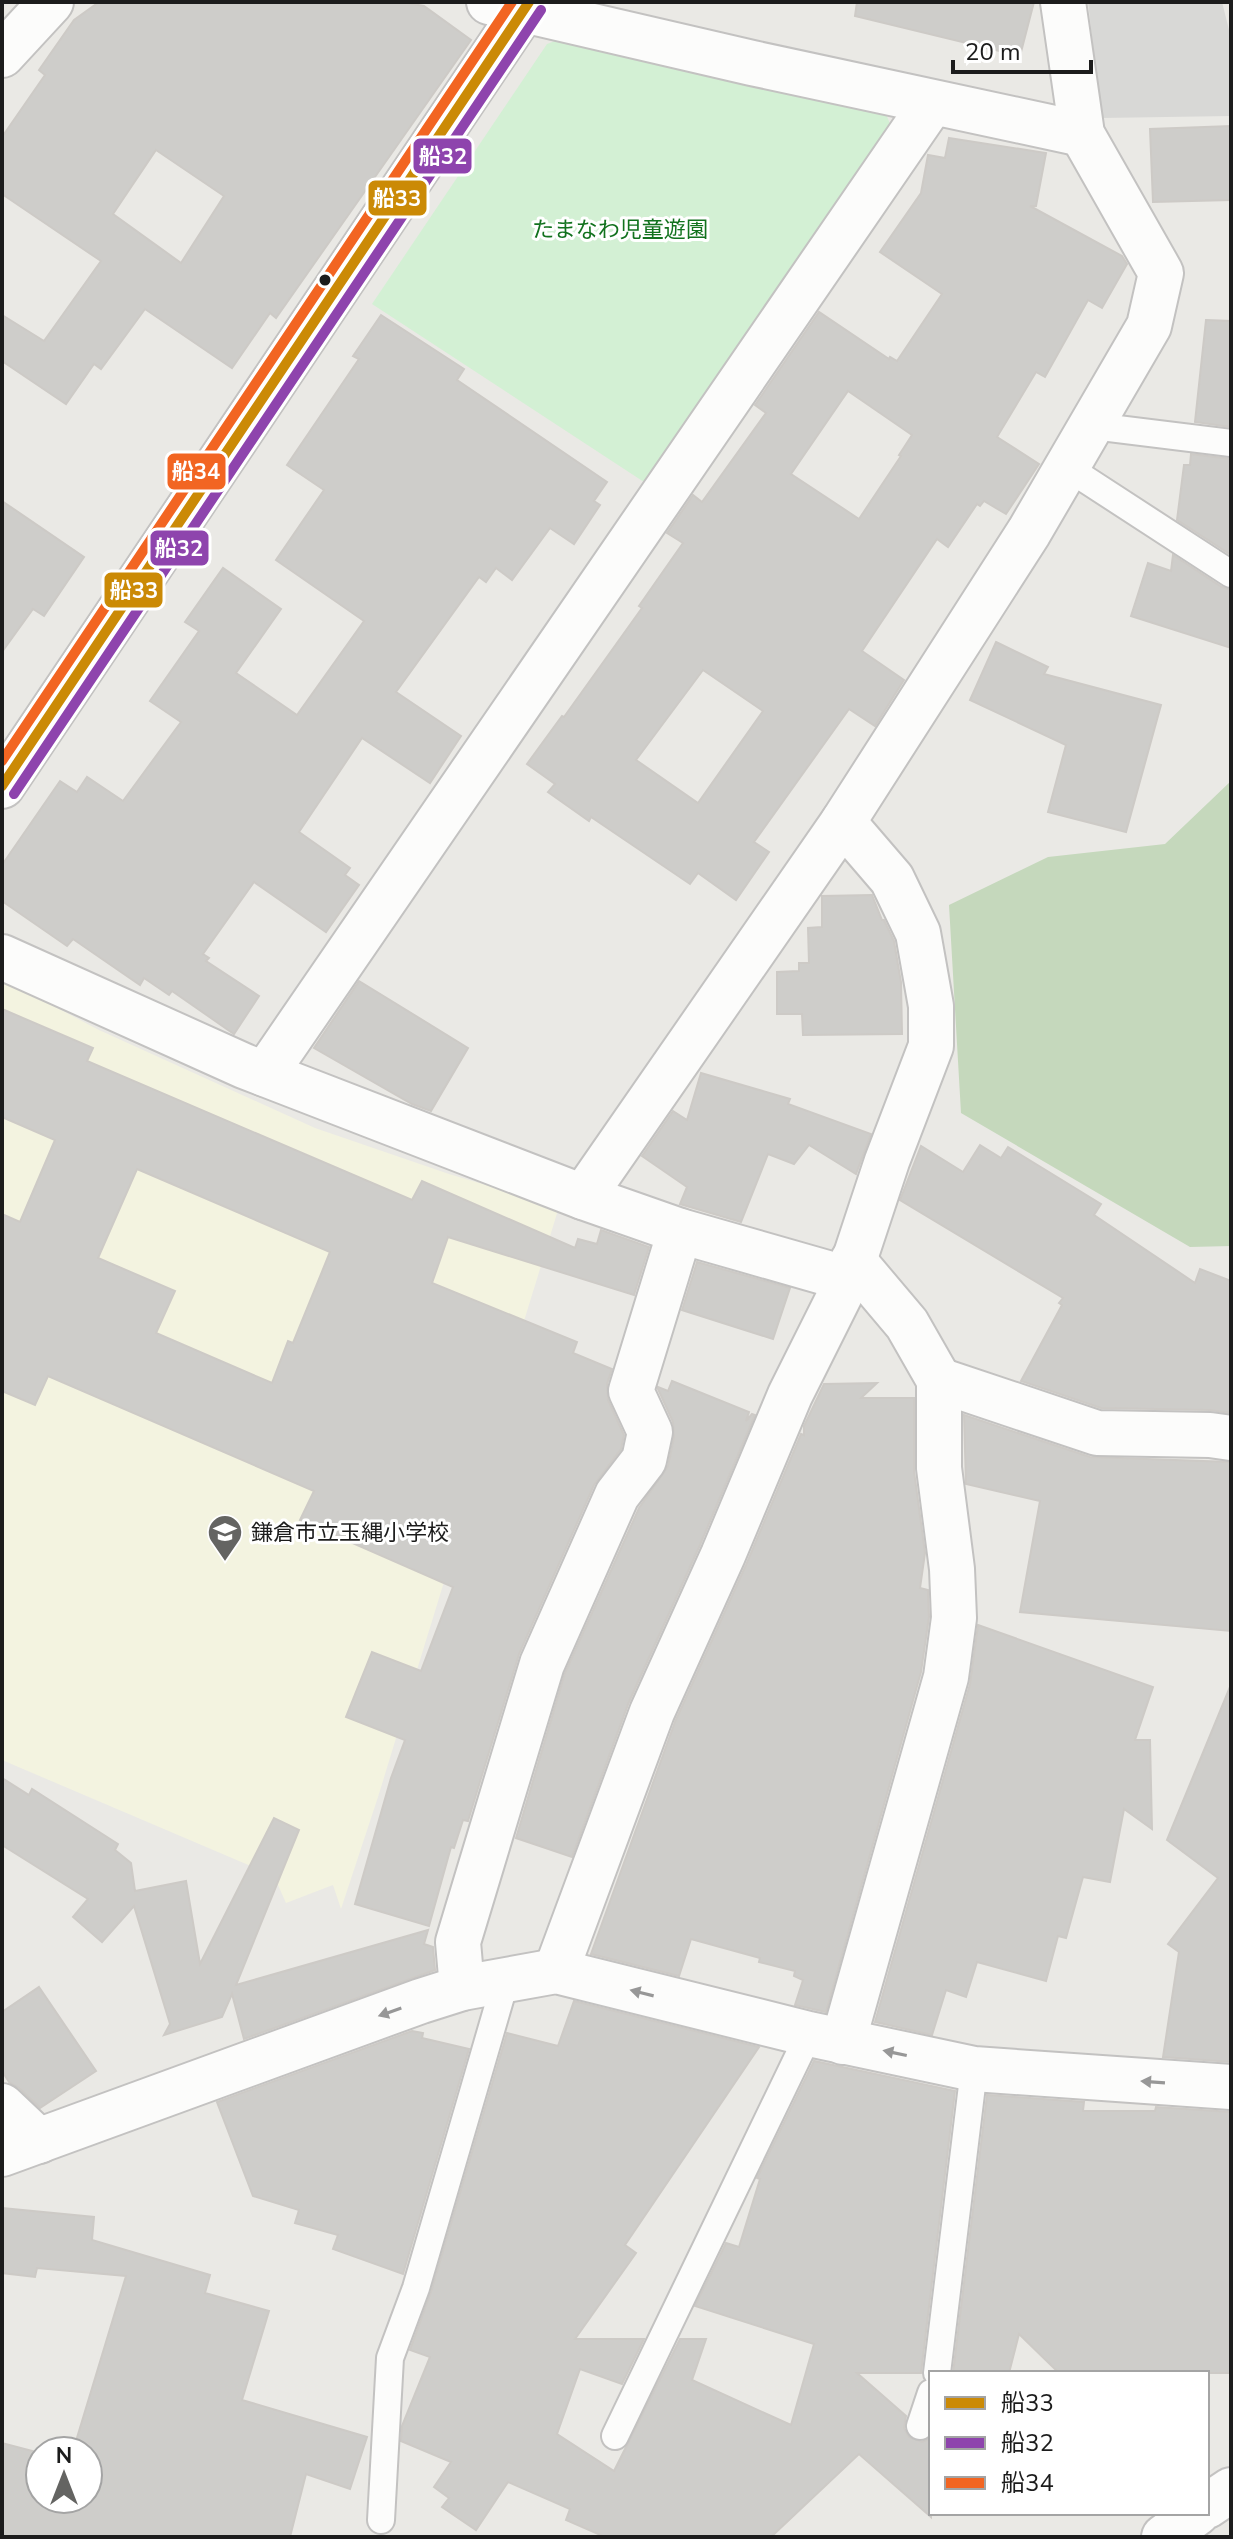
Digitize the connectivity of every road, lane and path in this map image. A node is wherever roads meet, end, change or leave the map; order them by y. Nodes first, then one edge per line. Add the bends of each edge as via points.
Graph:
1 (51, 2) edge
2 (1063, 2) edge
3 (514, 5) edge
4 (2, 55) edge
5 (932, 103) junction
6 (1082, 134) junction
7 (1093, 426) junction
8 (1231, 443) edge
9 (1068, 468) junction
10 (1231, 574) edge
11 (2, 786) edge
12 (843, 822) junction
13 (2, 957) edge
14 (265, 1074) junction
15 (583, 1197) junction
16 (680, 1231) junction
17 (850, 1270) junction
18 (939, 1380) junction
19 (1231, 1438) edge
20 (556, 1971) junction
21 (506, 1979) junction
22 (462, 1988) junction
23 (826, 2038) junction
24 (974, 2069) junction
25 (1231, 2087) edge
26 (2, 2106) edge
27 (20, 2147) edge
28 (937, 2371) edge
29 (929, 2399) edge
30 (920, 2426) dead end
31 (615, 2436) dead end
32 (1231, 2490) edge
33 (1209, 2505) edge
34 (1194, 2515) edge
35 (381, 2520) dead end
36 (1164, 2537) edge

1 - 4 street
2 - 6 street
3 - 5 street
3 - 11 street
5 - 6 street
5 - 14 street
6 - 7 street via 1161,273 1149,326
7 - 8 lane
7 - 9 street
9 - 10 lane
9 - 12 street
12 - 15 street
12 - 17 street via 892,879 918,933 931,1006 931,1046
13 - 14 street
14 - 15 street
15 - 16 street
16 - 17 street
16 - 22 street via 631,1391 650,1432 644,1460 617,1495 542,1664 458,1942
17 - 18 street via 907,1324
17 - 20 street via 652,1712
18 - 19 street via 1097,1433
18 - 23 street via 939,1468 954,1618 946,1677
20 - 21 street
23 -> 20 street
21 - 22 street
21 - 35 lane via 416,2288 390,2358
22 -> 27 street
24 -> 23 street
23 - 31 lane
25 -> 24 street
24 - 28 lane
26 - 27 street
29 - 30 lane
32 - 33 street
34 - 36 street

